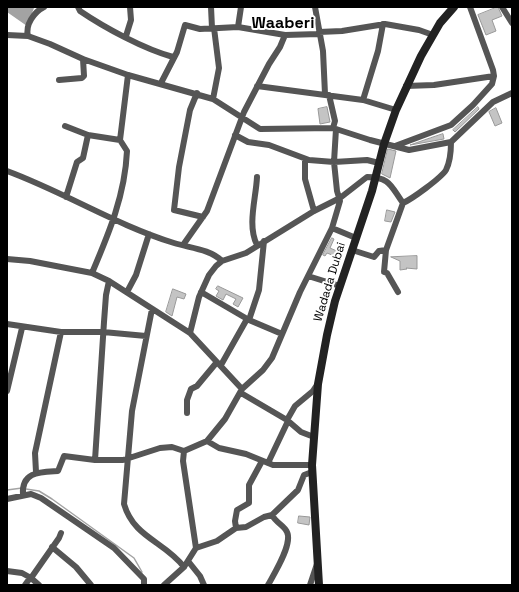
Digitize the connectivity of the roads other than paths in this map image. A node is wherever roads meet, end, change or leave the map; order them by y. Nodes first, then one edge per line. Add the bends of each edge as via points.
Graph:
1 (44, 7) edge
2 (78, 7) edge
3 (130, 7) edge
4 (210, 7) edge
5 (241, 7) edge
6 (315, 7) edge
7 (454, 7) edge
8 (470, 7) edge
9 (502, 7) edge
10 (512, 23) edge
11 (383, 24) junction
12 (238, 27) junction
13 (213, 28) junction
14 (319, 33) junction
15 (285, 34) junction
16 (7, 35) edge
17 (433, 35) junction
18 (28, 36) junction
19 (126, 36) junction
20 (173, 58) junction
21 (83, 59) junction
22 (128, 75) junction
23 (494, 76) junction
24 (59, 80) dead end
25 (161, 84) junction
26 (256, 86) junction
27 (406, 86) junction
28 (197, 93) junction
29 (512, 93) edge
30 (327, 94) junction
31 (213, 99) junction
32 (363, 100) junction
33 (396, 110) junction
34 (242, 119) junction
35 (65, 126) dead end
36 (334, 128) junction
37 (88, 134) junction
38 (236, 135) junction
39 (120, 140) junction
40 (451, 142) junction
41 (384, 144) junction
42 (395, 146) junction
43 (304, 159) junction
44 (334, 162) junction
45 (379, 163) junction
46 (7, 171) edge
47 (257, 177) dead end
48 (376, 178) junction
49 (66, 197) junction
50 (340, 198) junction
51 (403, 203) junction
52 (314, 211) junction
53 (203, 217) junction
54 (114, 219) junction
55 (332, 228) junction
56 (149, 234) junction
57 (356, 238) junction
58 (264, 241) junction
59 (183, 245) junction
60 (257, 245) junction
61 (352, 250) junction
62 (386, 250) junction
63 (7, 259) edge
64 (222, 261) junction
65 (92, 273) junction
66 (308, 276) junction
67 (110, 281) junction
68 (340, 286) junction
69 (127, 292) junction
70 (201, 292) junction
71 (398, 292) dead end
72 (152, 308) junction
73 (248, 320) junction
74 (7, 324) edge
75 (22, 328) junction
76 (61, 332) junction
77 (103, 332) junction
78 (190, 333) junction
79 (282, 334) junction
80 (146, 336) junction
81 (219, 363) junction
82 (318, 384) junction
83 (7, 391) edge
84 (242, 391) junction
85 (187, 414) dead end
86 (288, 420) junction
87 (314, 437) junction
88 (207, 441) junction
89 (184, 451) junction
90 (129, 458) junction
91 (95, 460) junction
92 (265, 462) junction
93 (312, 468) junction
94 (36, 472) junction
95 (22, 494) junction
96 (7, 498) edge
97 (272, 515) junction
98 (236, 528) junction
99 (61, 533) dead end
100 (52, 547) junction
101 (196, 548) junction
102 (188, 561) junction
103 (318, 562) junction
104 (184, 567) junction
105 (7, 571) edge
106 (30, 578) junction
107 (25, 585) edge
108 (39, 585) edge
109 (91, 585) edge
110 (144, 585) edge
111 (164, 585) edge
112 (204, 585) edge
113 (268, 585) edge
114 (310, 585) edge
115 (319, 585) edge

1 - 18 street via 36,12 31,20 27,30
2 - 19 street via 86,15
3 - 19 street via 131,20
4 - 13 street
5 - 12 street
6 - 14 street
7 - 17 street, Wadada Dubai
8 - 23 street via 486,46
9 - 10 street
11 - 14 street
11 - 17 street
11 - 32 street via 378,51
12 - 13 street
12 - 15 street
13 - 20 street via 185,26
13 - 31 street via 219,68
14 - 15 street
14 - 30 street
15 - 26 street
16 - 18 street
17 - 27 street, Wadada Dubai
18 - 21 street
19 - 20 street
20 - 25 street
21 - 22 street
21 - 24 street via 82,78
22 - 25 street
22 - 39 street
23 - 27 street via 434,85
23 - 42 street via 492,84 451,125
25 - 28 street
26 - 30 street
26 - 34 street
27 - 33 street, Wadada Dubai
28 - 31 street
28 - 53 street via 190,110 174,210
29 - 40 street via 493,102
30 - 32 street
30 - 36 street via 335,121
31 - 34 street
32 - 33 street
33 - 41 street, Wadada Dubai
34 - 36 street via 266,130
34 - 38 street
35 - 37 street
36 - 41 street
36 - 44 street
37 - 39 street
37 - 49 street via 83,158 77,162
38 - 43 street via 248,142 280,148
38 - 53 street via 212,200
39 - 54 street via 127,151 126,170
40 - 42 street via 409,150
40 - 51 street via 446,170
41 - 42 street
41 - 45 street, Wadada Dubai
43 - 44 street
43 - 52 street via 305,179
44 - 45 street via 367,160
44 - 50 street
45 - 48 street, Wadada Dubai
46 - 49 street
47 - 60 street via 252,215
48 - 50 street via 363,178
48 - 51 street via 393,185
48 - 57 street, Wadada Dubai
49 - 54 street
50 - 52 street
50 - 55 street
51 - 62 street
52 - 58 street
53 - 59 street
54 - 56 street
54 - 65 street
55 - 57 street
55 - 66 street
56 - 59 street
56 - 69 street via 136,275
57 - 61 street, Wadada Dubai
58 - 60 street
58 - 73 street via 259,290
59 - 64 street via 212,254
60 - 64 street via 246,253
61 - 62 street via 374,257 379,251
61 - 68 street, Wadada Dubai
62 - 71 street via 384,272
63 - 65 street
64 - 70 street via 209,275
65 - 67 street
66 - 68 street
66 - 79 street
67 - 69 street
67 - 77 street via 106,295
68 - 82 street, Wadada Dubai
69 - 72 street
70 - 73 street
70 - 78 street
72 - 78 street
72 - 80 street
73 - 79 street
73 - 81 street
74 - 75 street
75 - 76 street
75 - 83 street
76 - 77 street
76 - 94 street via 35,453
77 - 80 street
77 - 91 street
78 - 81 street
79 - 84 street via 264,370
80 - 90 street via 132,411
81 - 84 street
81 - 85 street via 191,389 187,400
82 - 86 street via 295,406
82 - 87 street, Wadada Dubai
84 - 86 street
84 - 88 street
86 - 87 street via 301,432
86 - 92 street
87 - 93 street, Wadada Dubai
88 - 89 street
88 - 92 street via 219,448 236,450
89 - 90 street via 172,447 160,448
89 - 101 street via 183,461
90 - 91 street
90 - 104 street via 124,504 128,517 139,531 171,552
91 - 94 street via 64,456 58,471
92 - 93 street
92 - 98 street via 249,485 248,503 237,510 234,521
93 - 97 street via 304,475 298,490
93 - 103 street, Wadada Dubai
94 - 95 street via 24,482
95 - 96 street
95 - 110 street via 41,498 101,538 136,569 144,579
97 - 98 street via 246,527
97 - 113 street via 287,531 289,537 278,570
98 - 101 street via 218,541
99 - 100 street
100 - 106 street
100 - 109 street via 76,567
101 - 102 street
102 - 104 street
102 - 112 street
103 - 114 street
103 - 115 street, Wadada Dubai
104 - 111 street
105 - 106 street via 22,573
106 - 107 street
106 - 108 street

